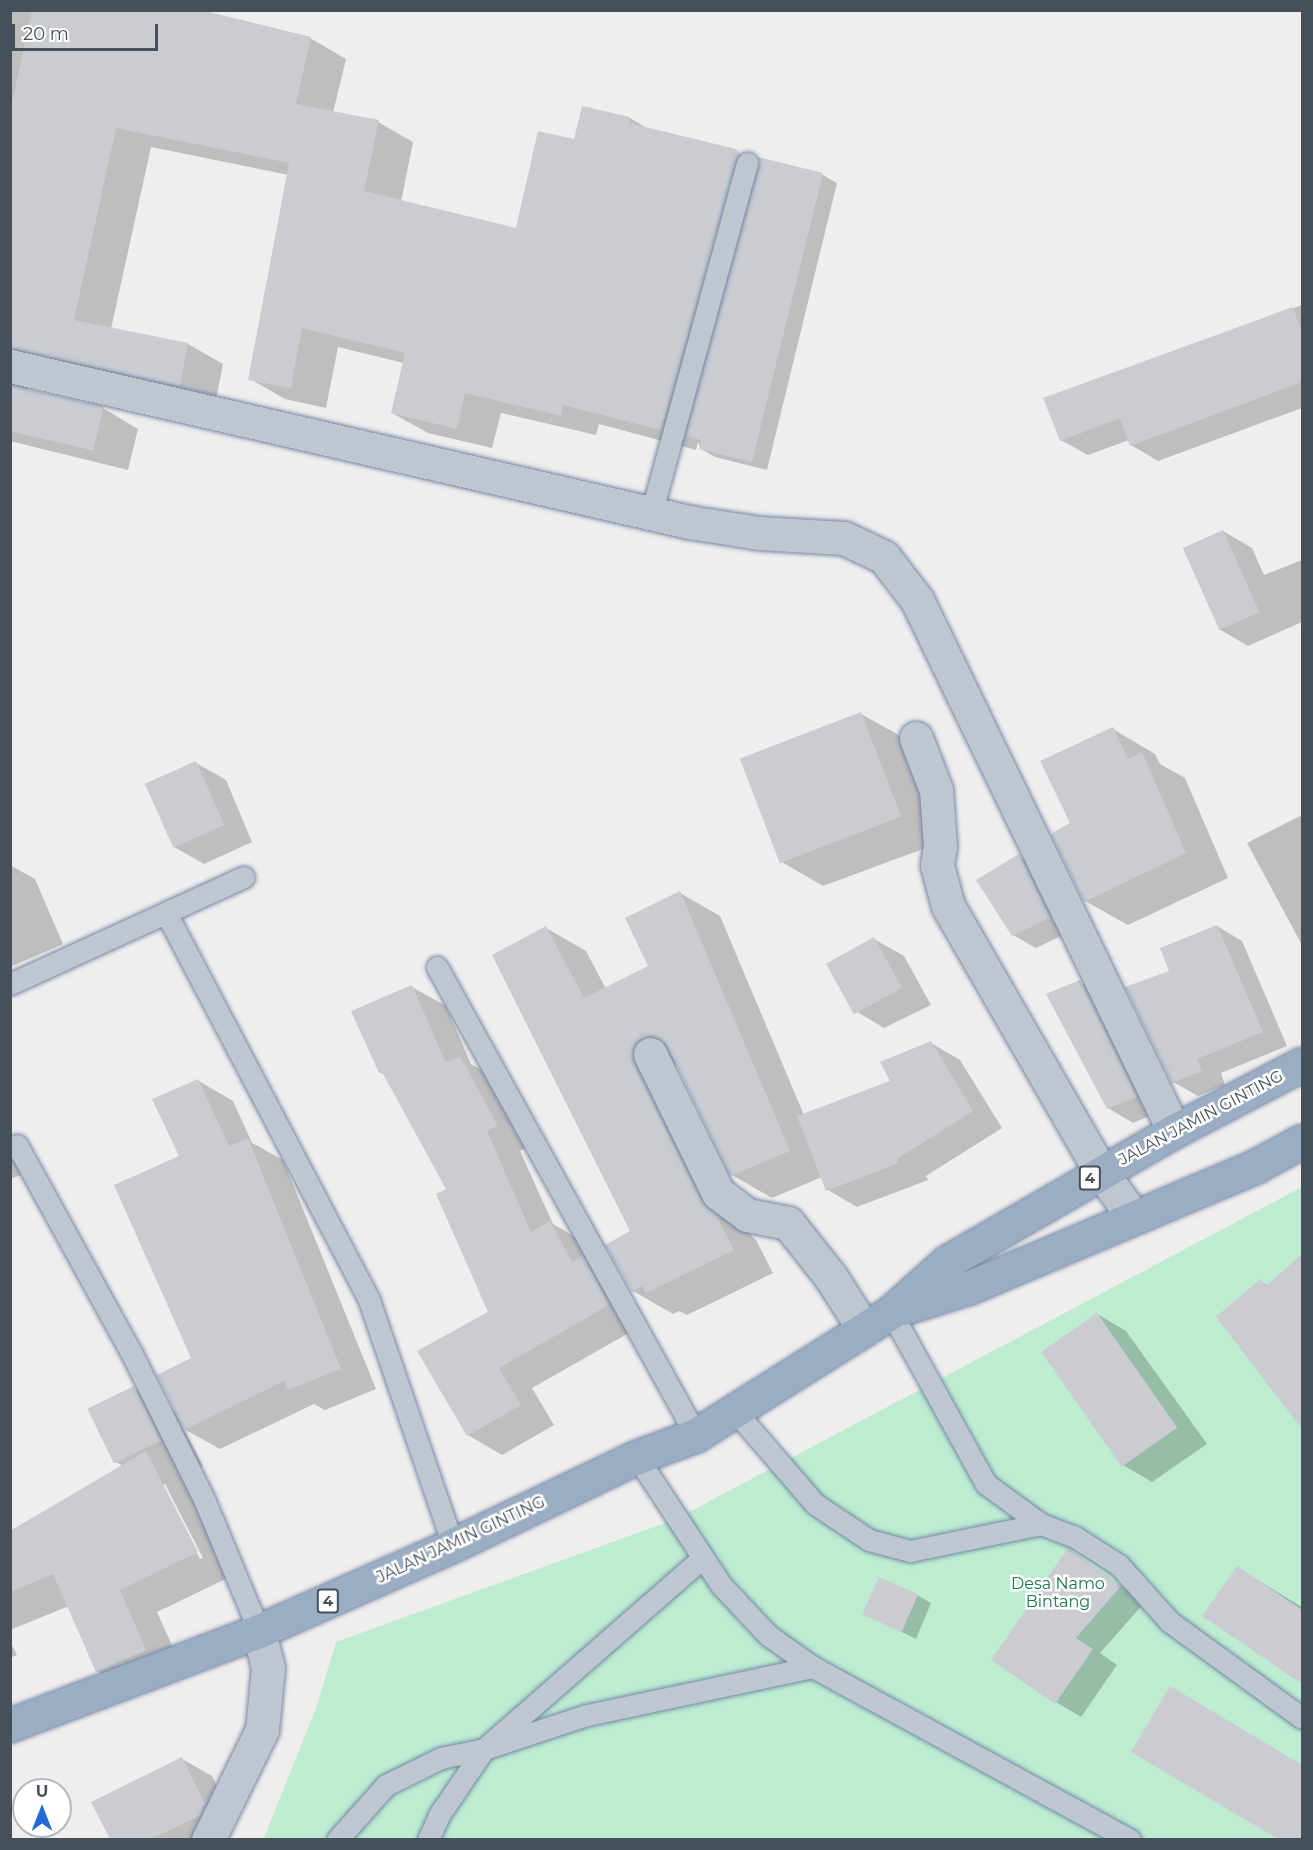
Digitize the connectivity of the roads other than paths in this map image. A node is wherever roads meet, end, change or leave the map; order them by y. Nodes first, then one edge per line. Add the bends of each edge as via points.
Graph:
1 (747, 163) dead end
2 (10, 366) edge
3 (651, 514) junction
4 (916, 738) dead end
5 (244, 877) dead end
6 (166, 913) junction
7 (437, 966) dead end
8 (10, 984) edge
9 (651, 1054) dead end
10 (1302, 1064) edge
11 (1174, 1131) junction
12 (1302, 1142) edge
13 (17, 1145) dead end
14 (1101, 1172) junction
15 (1133, 1216) junction
16 (891, 1312) junction
17 (864, 1329) junction
18 (735, 1411) junction
19 (696, 1436) junction
20 (637, 1457) junction
21 (1041, 1524) junction
22 (453, 1545) junction
23 (702, 1558) junction
24 (259, 1631) junction
25 (813, 1667) junction
26 (1302, 1718) edge
27 (10, 1725) edge
28 (484, 1749) junction
29 (208, 1839) edge
30 (338, 1839) edge
31 (428, 1839) edge
32 (1130, 1839) edge

1 - 3 lane
2 - 3 street
3 - 11 street via 726,529 844,538 884,557 903,578
4 - 14 street via 936,790 940,846 937,865 948,906
5 - 6 lane
6 - 8 lane
6 - 22 lane via 369,1300
7 - 19 lane
9 - 17 street via 718,1193 747,1215 788,1223 830,1276
10 - 11 highway, JALAN JAMIN GINTING / 4
11 - 14 highway, JALAN JAMIN GINTING / 4
12 - 15 highway, JALAN JAMIN GINTING / 4 via 1256,1166
13 - 24 lane via 132,1354 194,1478
14 - 15 street
14 - 16 highway, JALAN JAMIN GINTING / 4 via 947,1262
15 - 16 highway, JALAN JAMIN GINTING / 4 via 970,1287
16 - 17 highway, JALAN JAMIN GINTING / 4
16 - 21 lane via 986,1484
17 - 18 highway, JALAN JAMIN GINTING / 4
18 - 19 highway, JALAN JAMIN GINTING / 4
18 - 21 lane via 815,1504 869,1540 910,1551
19 - 20 highway, JALAN JAMIN GINTING / 4
20 - 22 highway, JALAN JAMIN GINTING / 4
20 - 23 lane
21 - 26 lane via 1075,1537 1119,1565 1170,1622
22 - 24 highway, JALAN JAMIN GINTING / 4
23 - 25 lane via 768,1635
23 - 28 lane
24 - 27 highway, JALAN JAMIN GINTING / 4
24 - 29 street via 268,1668 262,1730
25 - 28 lane via 587,1715
25 - 32 lane
28 - 30 lane via 441,1758 386,1785
28 - 31 lane via 439,1815

